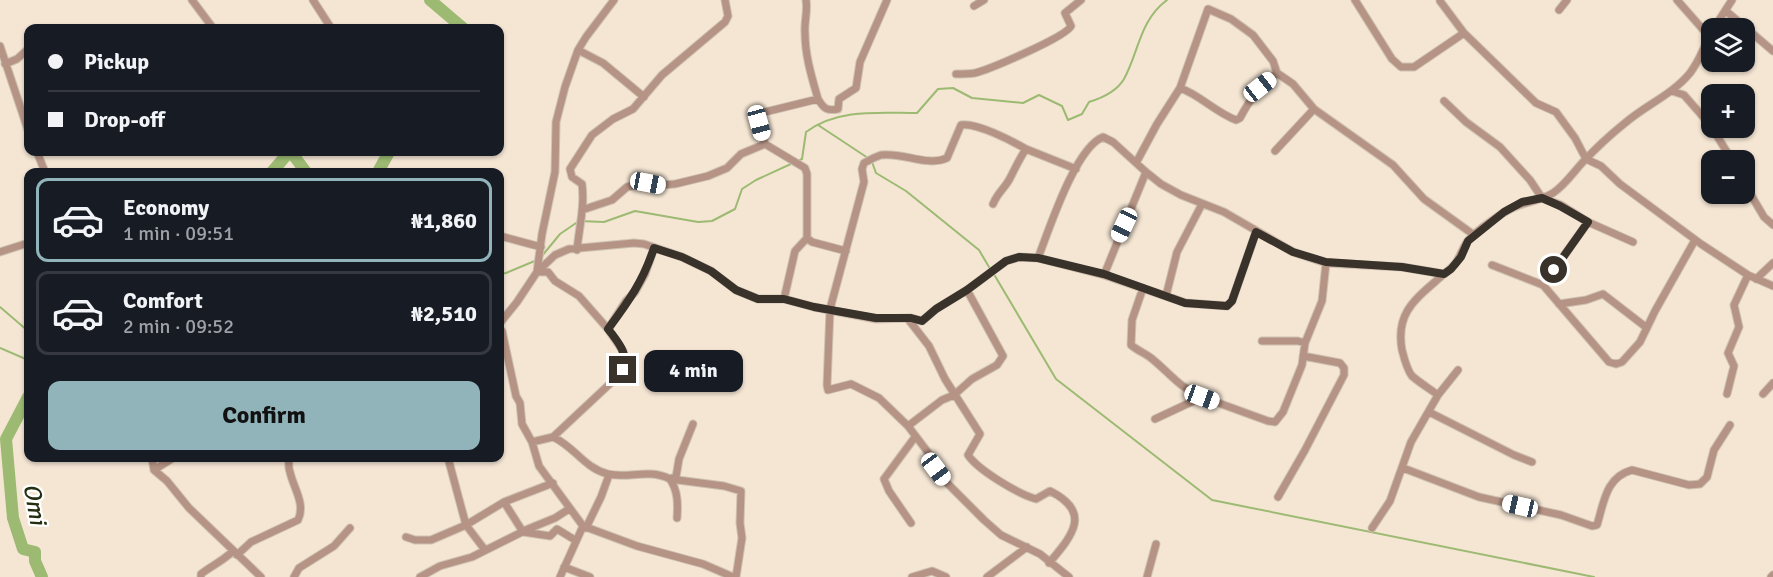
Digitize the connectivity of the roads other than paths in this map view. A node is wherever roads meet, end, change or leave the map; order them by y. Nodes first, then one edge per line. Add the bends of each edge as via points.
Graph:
1 (192, 0) edge
2 (313, 0) edge
3 (614, 0) edge
4 (725, 0) edge
5 (806, 0) edge
6 (886, 0) edge
7 (984, 0) edge
8 (1082, 0) edge
9 (1354, 0) edge
10 (1567, 0) edge
11 (1677, 0) edge
12 (1732, 0) edge
13 (1440, 1) edge
14 (974, 6) dead end
15 (1559, 10) dead end
16 (1726, 10) junction
17 (1721, 18) edge
18 (210, 24) edge
19 (328, 24) edge
20 (1701, 27) edge
21 (1464, 33) junction
22 (0, 46) edge
23 (578, 50) junction
24 (1773, 51) edge
25 (24, 53) edge
26 (1701, 56) edge
27 (5, 64) junction
28 (1277, 73) junction
29 (957, 74) dead end
30 (1180, 88) junction
31 (1672, 91) junction
32 (644, 97) junction
33 (818, 99) junction
34 (1444, 101) dead end
35 (1314, 109) junction
36 (1701, 114) edge
37 (24, 119) edge
38 (765, 144) junction
39 (1026, 149) junction
40 (1275, 151) dead end
41 (1586, 159) junction
42 (1136, 164) junction
43 (1076, 169) junction
44 (1146, 172) junction
45 (1542, 198) junction
46 (1755, 202) edge
47 (993, 204) dead end
48 (1202, 204) junction
49 (582, 210) junction
50 (1588, 222) junction
51 (1773, 225) edge
52 (1256, 232) junction
53 (1474, 236) junction
54 (504, 237) edge
55 (807, 238) junction
56 (1695, 240) junction
57 (1633, 243) dead end
58 (24, 244) edge
59 (541, 247) junction
60 (654, 248) junction
61 (577, 250) junction
62 (846, 250) junction
63 (0, 252) edge
64 (1038, 258) junction
65 (1326, 262) junction
66 (1773, 262) edge
67 (1492, 265) dead end
68 (537, 272) junction
69 (1104, 274) junction
70 (1444, 274) junction
71 (1748, 275) junction
72 (1756, 279) junction
73 (1543, 285) junction
74 (1773, 286) edge
75 (1143, 288) junction
76 (967, 290) junction
77 (1166, 296) junction
78 (784, 299) junction
79 (1559, 304) junction
80 (830, 309) junction
81 (504, 318) edge
82 (906, 318) junction
83 (1647, 328) junction
84 (608, 329) junction
85 (504, 340) edge
86 (1262, 341) dead end
87 (1305, 343) junction
88 (1303, 356) junction
89 (1458, 370) dead end
90 (1773, 383) edge
91 (1727, 394) dead end
92 (1763, 394) dead end
93 (954, 395) junction
94 (1438, 395) junction
95 (1202, 397) junction
96 (1429, 412) junction
97 (1155, 419) dead end
98 (693, 424) dead end
99 (1730, 425) dead end
100 (908, 426) junction
101 (553, 437) junction
102 (915, 437) junction
103 (532, 442) junction
104 (153, 462) edge
105 (167, 462) edge
106 (289, 462) edge
107 (449, 462) edge
108 (1532, 462) dead end
109 (1403, 468) junction
110 (154, 470) junction
111 (609, 475) junction
112 (670, 479) junction
113 (553, 483) junction
114 (1278, 497) dead end
115 (504, 502) junction
116 (569, 509) junction
117 (677, 518) dead end
118 (911, 523) dead end
119 (466, 525) junction
120 (584, 527) junction
121 (350, 528) dead end
122 (1372, 528) dead end
123 (523, 532) junction
124 (406, 537) dead end
125 (575, 540) junction
126 (1156, 544) dead end
127 (1027, 547) junction
128 (485, 550) junction
129 (235, 553) junction
130 (1049, 563) junction
131 (564, 567) junction
132 (990, 576) edge
133 (201, 577) edge
134 (261, 577) edge
135 (294, 577) edge
136 (420, 577) edge
137 (560, 577) edge
138 (590, 577) edge
139 (735, 577) edge
140 (912, 577) edge
141 (946, 577) edge
142 (1069, 577) edge
143 (1147, 577) edge

1 - 18 street
2 - 19 street
3 - 23 street
4 - 32 street via 725,22 662,75
5 - 33 street via 804,32
6 - 33 street via 860,62 856,88 839,99 838,109 829,111
7 - 14 street
8 - 29 street via 1065,13 1071,26 1068,31 974,73
9 - 21 street via 1401,67 1414,67
10 - 15 street
11 - 20 street
12 - 16 street
13 - 21 street
16 - 17 street
16 - 24 street
21 - 41 street via 1536,103 1556,112
22 - 27 street
23 - 32 street via 603,63
23 - 59 street via 556,122 555,172
25 - 27 street
26 - 31 street
27 - 37 street
28 - 30 street via 1260,87 1236,120
28 - 30 street via 1273,61 1253,35 1208,9
28 - 35 street via 1293,84
30 - 42 street
31 - 36 street via 1683,94
31 - 41 street via 1646,106
32 - 49 street via 633,109 613,118 592,135 570,169 572,177 582,184
33 - 38 street via 760,116
34 - 45 street via 1500,147
35 - 40 street
35 - 53 street via 1393,165 1424,199
38 - 49 street via 741,154 714,174 675,184 627,187 612,200
38 - 55 street via 805,168
39 - 43 street
39 - 47 street
39 - 62 street via 989,130 967,124 961,125 947,158 933,161 903,155 880,156 864,163 864,182
41 - 45 street via 1555,192
41 - 56 street via 1601,166
42 - 43 street via 1103,137 1086,150
42 - 44 street
43 - 64 street
44 - 48 street
44 - 69 street
45 - 50 street
45 - 53 street via 1522,202 1504,212
46 - 51 street
48 - 52 street via 1224,212
48 - 77 street via 1177,252
49 - 61 street
50 - 57 street
50 - 73 street
52 - 65 street via 1293,252
52 - 77 street via 1227,306 1185,303
53 - 70 street
54 - 59 street
55 - 62 street
55 - 78 street via 795,251
56 - 71 street
56 - 83 street
58 - 63 street
59 - 68 street
60 - 61 street via 634,243
60 - 78 street via 711,271 746,295
60 - 84 street via 635,292
61 - 68 street via 555,255
62 - 80 street
64 - 69 street
64 - 76 street via 1006,261
65 - 70 street
65 - 87 street via 1322,301
66 - 72 street
67 - 73 street
68 - 81 street
68 - 84 street via 548,272 579,296
69 - 75 street
70 - 94 street via 1405,314 1400,335 1411,375
71 - 72 street
71 - 91 street via 1734,305 1739,327 1728,350 1734,366
72 - 74 street
73 - 79 street
75 - 77 street
75 - 95 street via 1132,320 1131,345 1172,379
76 - 82 street via 922,321
76 - 93 street via 1003,356 997,365
78 - 80 street
79 - 83 street via 1603,294
79 - 83 street via 1612,364 1622,362
80 - 82 street via 876,318
80 - 100 street via 828,390 851,384 861,387 879,398
82 - 93 street via 929,346
84 - 101 street via 623,351 626,365
85 - 103 street via 522,424
86 - 87 street
87 - 88 street
88 - 95 street via 1291,394 1275,422
88 - 114 street via 1340,363 1344,375
89 - 94 street
90 - 92 street
93 - 100 street
93 - 130 street via 980,434 968,455 973,462 1009,488 1036,499 1050,491 1075,512 1074,527
94 - 96 street
95 - 97 street
96 - 108 street
96 - 109 street via 1411,442
98 - 112 street via 676,477
99 - 109 street via 1714,450 1707,477 1700,484 1689,485 1632,470 1624,472 1611,483 1597,525 1592,526 1479,497
100 - 102 street
101 - 103 street
101 - 111 street via 571,447 583,462
102 - 118 street via 884,479
102 - 127 street via 945,481 977,513 1001,535
103 - 113 street via 539,466
104 - 110 street
105 - 110 street
106 - 129 street via 301,515
107 - 119 street
109 - 122 street via 1390,501
110 - 129 street
111 - 112 street via 640,473
111 - 120 street
112 - 117 street via 678,501
112 - 139 street via 741,491 742,538
113 - 115 street
113 - 116 street
115 - 119 street
115 - 123 street
116 - 120 street
116 - 123 street
119 - 124 street via 431,540
119 - 128 street
120 - 125 street
120 - 139 street
121 - 135 street via 334,546 299,568
123 - 125 street via 550,536 557,529
123 - 128 street
125 - 131 street
126 - 143 street
127 - 130 street
127 - 132 street
128 - 136 street
129 - 133 street via 207,569
129 - 134 street
130 - 142 street
131 - 137 street
131 - 138 street
140 - 141 street via 932,571

